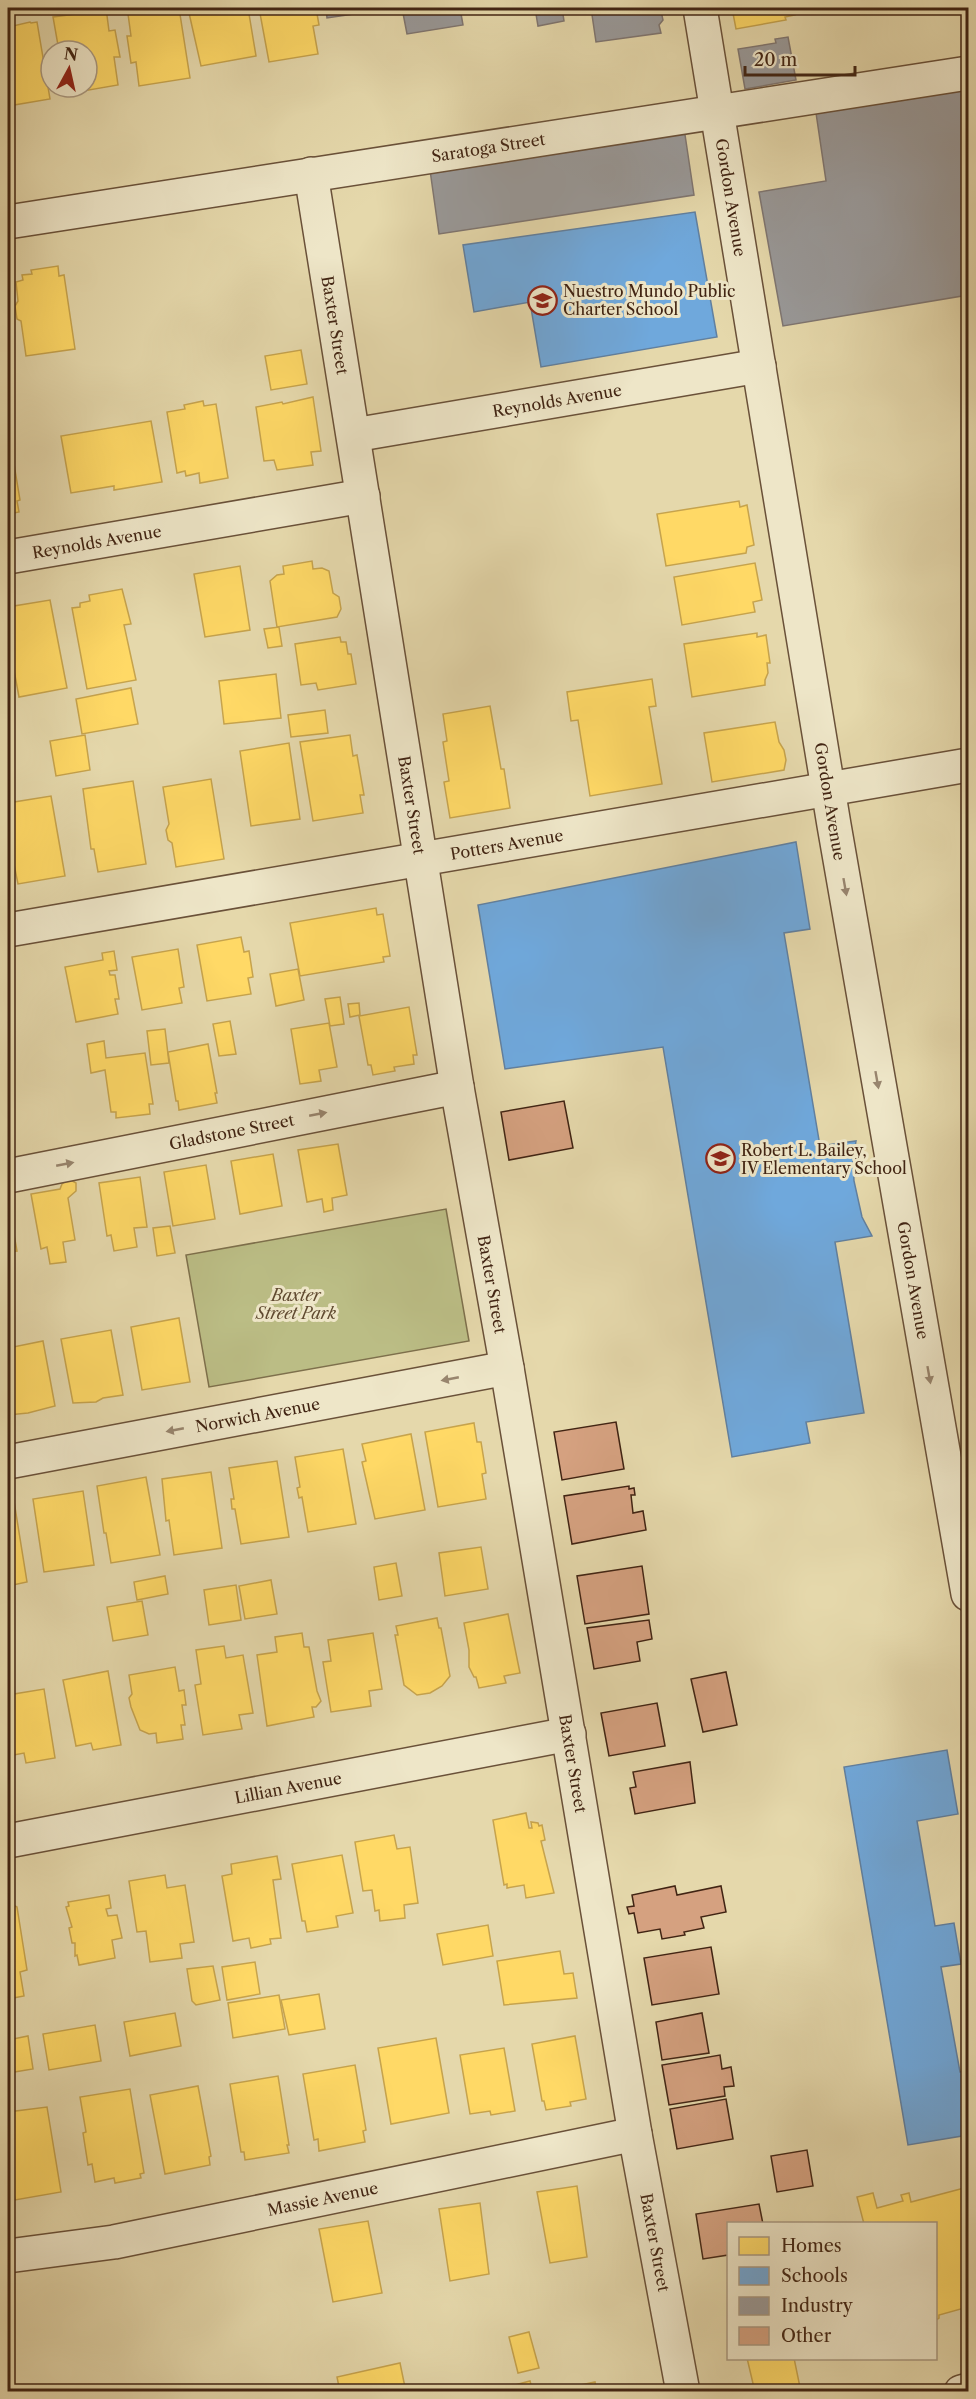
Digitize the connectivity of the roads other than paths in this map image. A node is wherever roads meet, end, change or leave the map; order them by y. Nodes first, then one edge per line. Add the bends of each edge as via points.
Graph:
1 (700, 8) edge
2 (969, 73) edge
3 (717, 111) junction
4 (311, 174) junction
5 (8, 222) edge
6 (759, 366) junction
7 (354, 435) junction
8 (363, 496) junction
9 (8, 556) edge
10 (969, 765) edge
11 (828, 788) junction
12 (421, 858) junction
13 (8, 930) edge
14 (457, 1087) junction
15 (8, 1176) edge
16 (507, 1368) junction
17 (8, 1462) edge
18 (969, 1594) edge
19 (569, 1734) junction
20 (8, 1841) edge
21 (635, 2134) junction
22 (8, 2256) edge
23 (969, 2390) edge
24 (683, 2391) edge
25 (961, 2391) edge

1 - 3 street, Gordon Avenue
2 - 3 street, Saratoga Street
3 - 4 street, Saratoga Street
3 - 6 street, Gordon Avenue
4 - 5 street, Saratoga Street
4 - 7 street, Baxter Street
6 - 7 street, Reynolds Avenue
6 - 11 street, Gordon Avenue
7 - 8 street, Baxter Street
8 - 9 street, Reynolds Avenue
8 - 12 street, Baxter Street
10 - 11 street, Potters Avenue
11 - 12 street, Potters Avenue
11 -> 18 street, Gordon Avenue
12 - 13 street, Potters Avenue
12 - 14 street, Baxter Street
15 -> 14 street, Gladstone Street
14 - 16 street, Baxter Street
16 -> 17 street, Norwich Avenue
16 - 19 street, Baxter Street
19 - 20 street, Lillian Avenue
19 - 21 street, Baxter Street
21 - 22 street, Massie Avenue via 114,2242
21 - 24 street, Baxter Street
23 - 25 street

